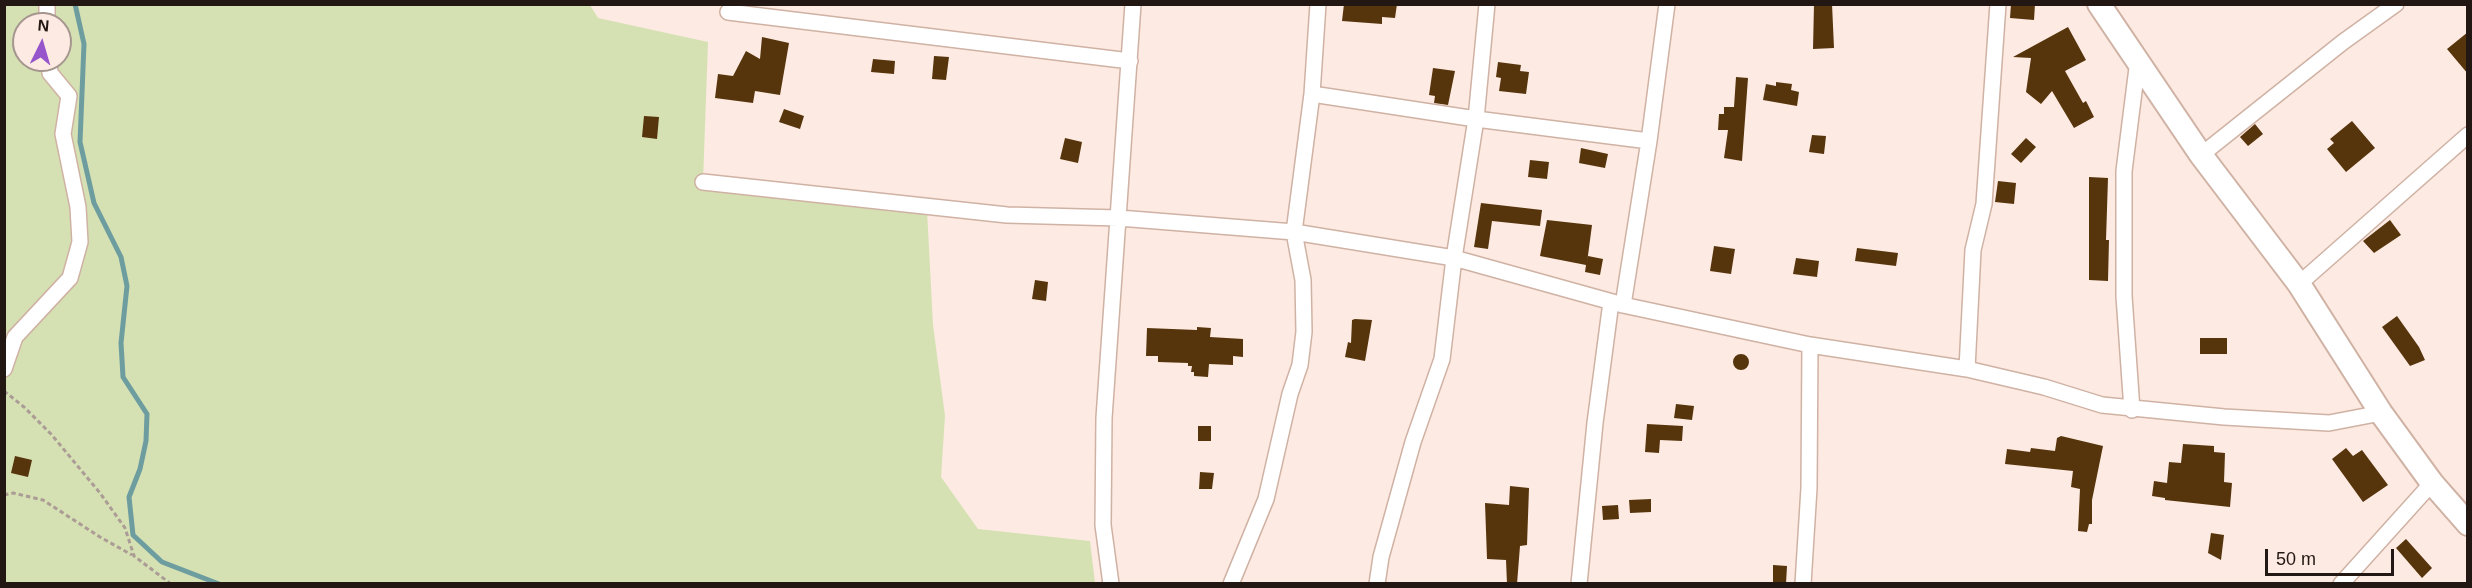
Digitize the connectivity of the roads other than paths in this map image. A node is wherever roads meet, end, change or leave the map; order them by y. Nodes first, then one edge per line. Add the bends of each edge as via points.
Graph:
1 (1133, 4) edge
2 (1318, 4) edge
3 (1487, 4) edge
4 (1667, 4) edge
5 (1998, 4) edge
6 (2099, 4) edge
7 (2396, 4) edge
8 (728, 12) dead end
9 (2138, 60) junction
10 (1130, 61) junction
11 (50, 72) edge
12 (1312, 94) junction
13 (1476, 119) junction
14 (2468, 135) edge
15 (1649, 141) junction
16 (2201, 155) junction
17 (704, 182) dead end
18 (1119, 218) junction
19 (1294, 232) junction
20 (1454, 258) junction
21 (2299, 284) junction
22 (1617, 303) junction
23 (1810, 345) junction
24 (4, 369) edge
25 (1967, 369) junction
26 (2132, 410) junction
27 (2381, 413) junction
28 (2432, 483) junction
29 (2468, 524) edge
30 (1111, 584) edge
31 (1231, 584) edge
32 (1377, 584) edge
33 (1579, 584) edge
34 (1803, 584) edge
35 (2341, 584) edge

1 - 10 street
2 - 12 street
3 - 13 street
4 - 15 street
5 - 25 street via 1984,204 1973,250
6 - 9 street
7 - 16 street
8 - 10 street
9 - 16 street
9 - 26 street via 2124,171 2124,296
10 - 18 street
11 - 24 street via 69,96 63,134 78,207 80,243 70,278 15,337
12 - 13 street
12 - 19 street
13 - 15 street
13 - 20 street
14 - 21 street
15 - 22 street
16 - 21 street
17 - 18 street via 1007,215
18 - 19 street
18 - 30 street via 1104,418 1103,525
19 - 20 street
19 - 31 street via 1303,280 1300,365 1266,499
20 - 22 street
20 - 32 street via 1442,359 1413,442
21 - 27 street
22 - 23 street
22 - 33 street via 1595,423
23 - 25 street
23 - 34 street via 1809,488
25 - 26 street
26 - 27 street via 2329,423
27 - 28 street
28 - 29 street
28 - 35 street

